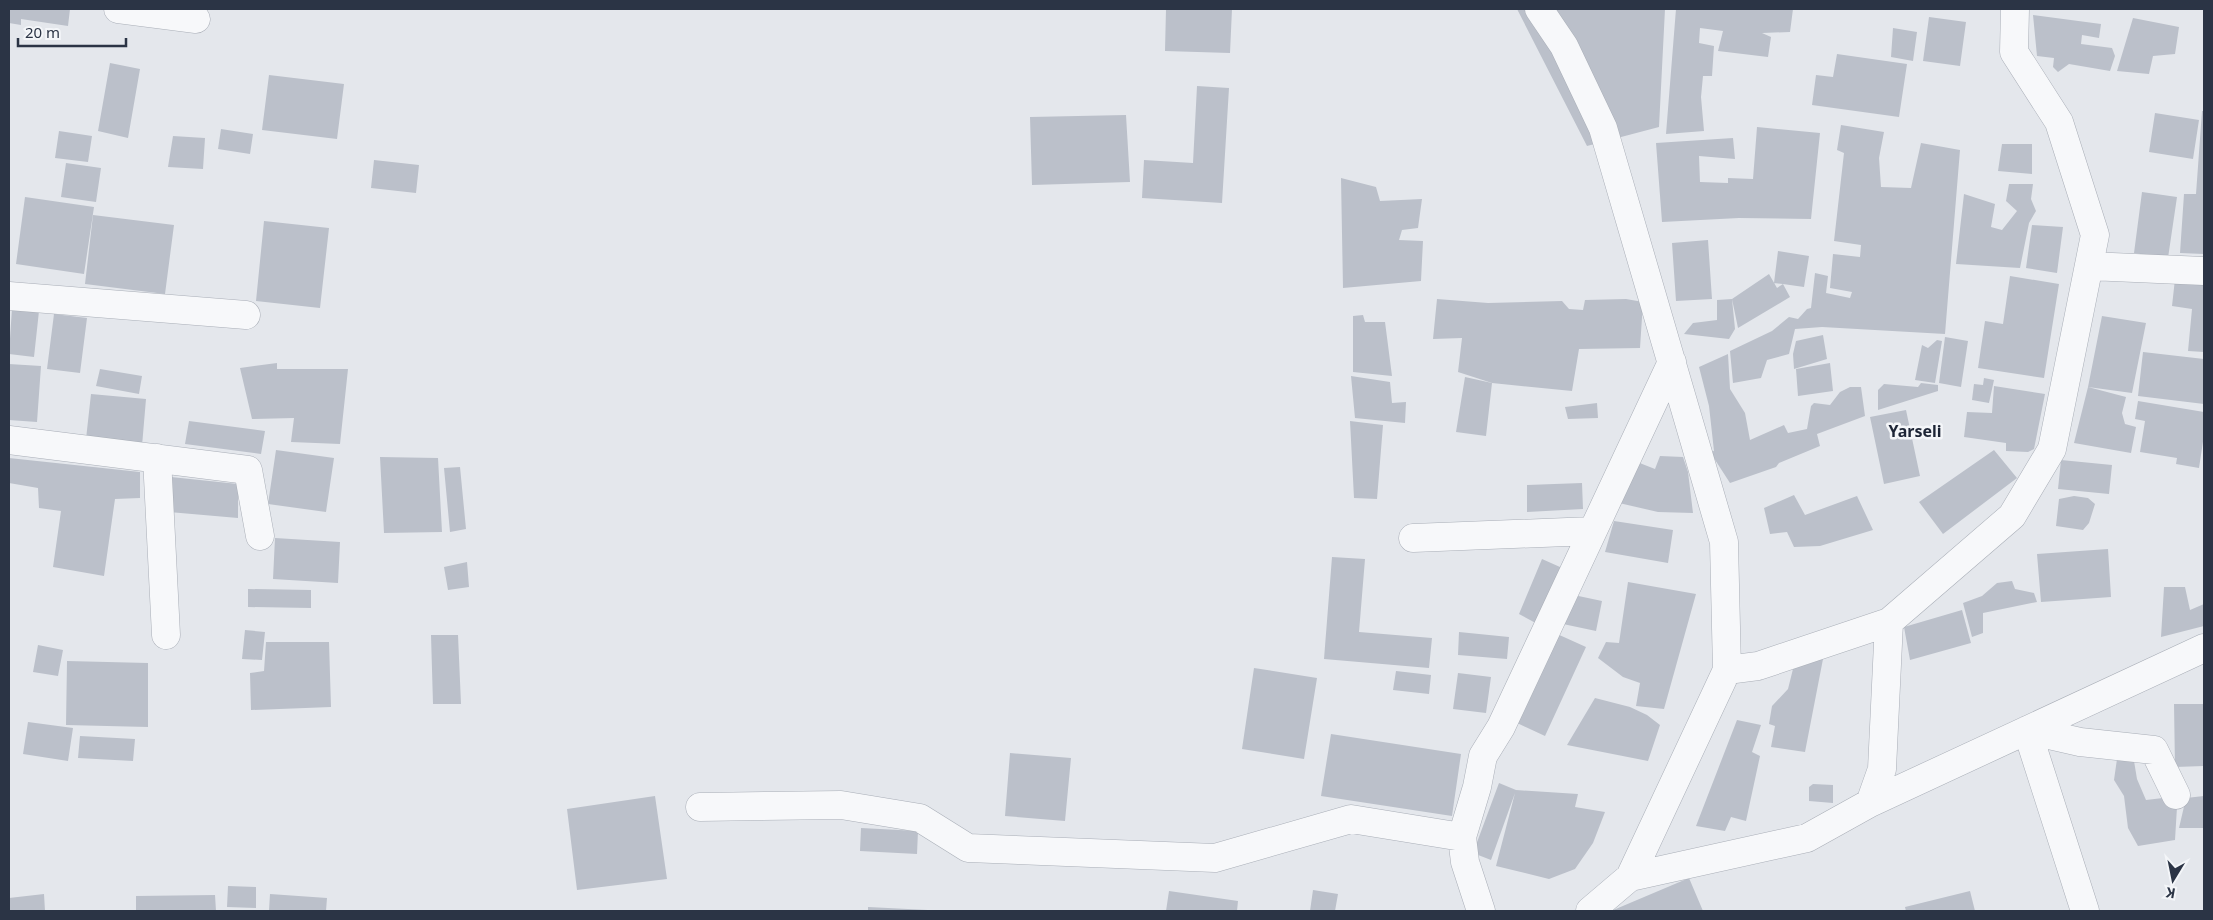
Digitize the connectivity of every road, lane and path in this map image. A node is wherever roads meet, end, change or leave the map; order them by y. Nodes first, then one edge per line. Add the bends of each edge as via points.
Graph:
1 (118, 9) edge
2 (1539, 9) edge
3 (2015, 9) edge
4 (196, 19) dead end
5 (2089, 266) junction
6 (2204, 271) edge
7 (9, 296) edge
8 (246, 315) dead end
9 (1672, 362) junction
10 (9, 440) edge
11 (156, 458) junction
12 (1592, 531) junction
13 (260, 536) dead end
14 (1413, 538) dead end
15 (1889, 622) junction
16 (166, 635) dead end
17 (2204, 648) edge
18 (1727, 670) junction
19 (2027, 730) junction
20 (2176, 795) dead end
21 (1870, 803) junction
22 (700, 807) dead end
23 (1462, 837) junction
24 (1630, 877) junction
25 (1481, 911) edge
26 (1590, 911) edge
27 (2085, 911) edge

1 - 4 street
2 - 9 street via 1564,46 1603,128
3 - 5 street via 2014,52 2059,122 2095,235
5 - 6 street
5 - 15 street via 2052,448 2012,516
7 - 8 street
9 - 12 street
9 - 18 street via 1724,542
10 - 11 street
11 - 13 street via 248,470
11 - 16 street
12 - 14 street
12 - 23 street via 1501,728 1483,756
15 - 18 street via 1758,666
15 - 21 street via 1882,769
17 - 19 street
18 - 24 street
19 - 20 street via 2080,742 2154,750
19 - 21 street
19 - 27 street
21 - 24 street via 1807,838
22 - 23 street via 841,805 920,818 968,848 1215,858 1351,819
23 - 25 street via 1465,862
24 - 26 street

